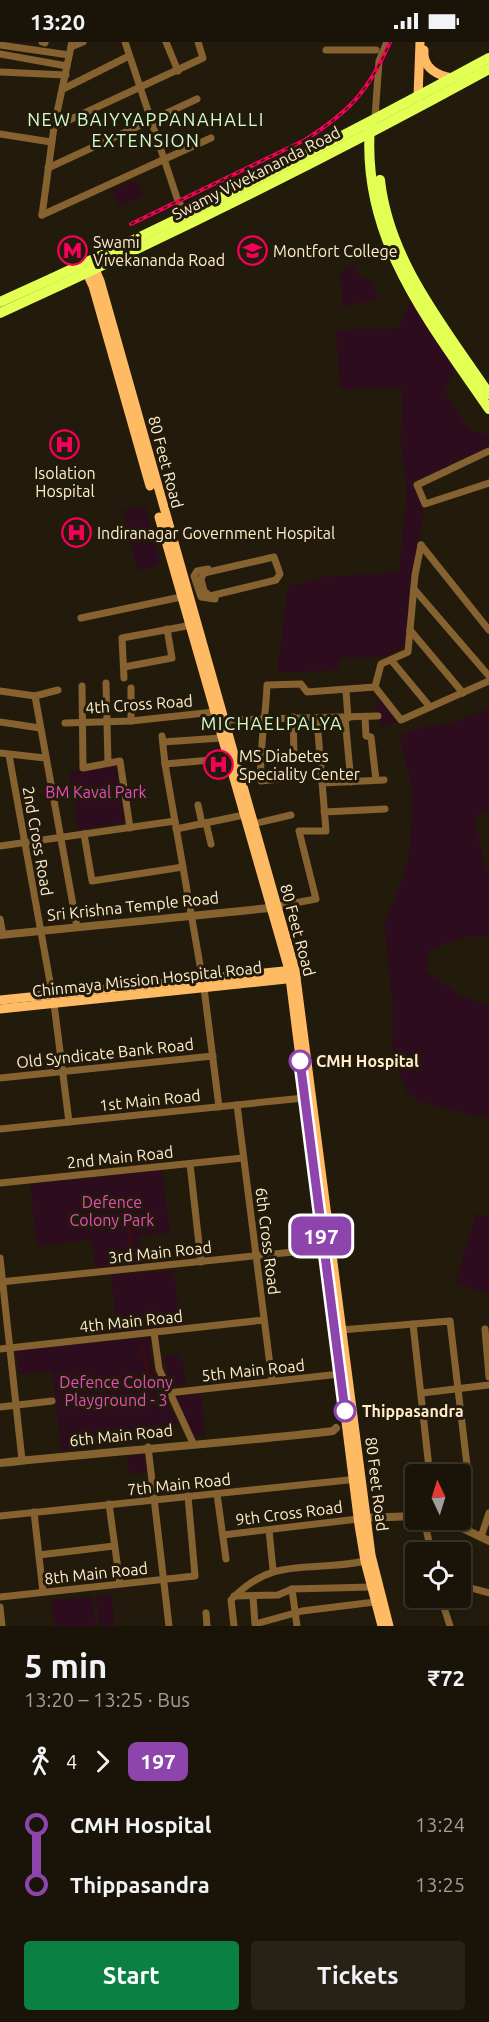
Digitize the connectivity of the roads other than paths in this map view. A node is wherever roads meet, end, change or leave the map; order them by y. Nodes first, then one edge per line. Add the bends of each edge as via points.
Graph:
1 (83, 42) edge
2 (125, 42) edge
3 (166, 42) edge
4 (198, 42) edge
5 (387, 42) edge
6 (422, 42) edge
7 (0, 45) edge
8 (71, 45) edge
9 (376, 46) edge
10 (326, 50) dead end
11 (0, 54) edge
12 (69, 55) junction
13 (129, 56) junction
14 (489, 58) edge
15 (379, 61) junction
16 (67, 66) junction
17 (489, 69) edge
18 (178, 71) junction
19 (0, 72) edge
20 (66, 75) junction
21 (453, 78) junction
22 (140, 88) junction
23 (63, 89) junction
24 (418, 97) junction
25 (198, 99) dead end
26 (373, 121) junction
27 (152, 122) junction
28 (54, 127) junction
29 (0, 134) edge
30 (212, 138) dead end
31 (51, 142) junction
32 (164, 160) junction
33 (48, 168) junction
34 (186, 216) junction
35 (89, 267) junction
36 (0, 302) edge
37 (0, 313) edge
38 (489, 394) edge
39 (489, 409) edge
40 (489, 451) edge
41 (489, 483) edge
42 (210, 568) dead end
43 (200, 586) junction
44 (414, 589) junction
45 (184, 592) junction
46 (215, 599) dead end
47 (81, 618) dead end
48 (193, 625) junction
49 (167, 629) junction
50 (410, 630) junction
51 (489, 630) edge
52 (391, 660) junction
53 (124, 667) junction
54 (489, 676) edge
55 (124, 678) dead end
56 (489, 681) edge
57 (106, 683) dead end
58 (82, 686) dead end
59 (375, 687) junction
60 (131, 688) dead end
61 (58, 690) dead end
62 (0, 691) edge
63 (346, 691) junction
64 (463, 693) junction
65 (35, 696) junction
66 (430, 707) junction
67 (214, 712) junction
68 (378, 716) dead end
69 (292, 717) junction
70 (365, 717) junction
71 (266, 718) junction
72 (346, 718) junction
73 (317, 719) junction
74 (223, 720) junction
75 (131, 721) junction
76 (0, 722) edge
77 (80, 722) junction
78 (106, 722) junction
79 (65, 723) dead end
80 (40, 728) junction
81 (222, 738) junction
82 (0, 753) edge
83 (294, 754) dead end
84 (9, 755) junction
85 (45, 758) junction
86 (223, 759) dead end
87 (108, 763) junction
88 (165, 764) junction
89 (290, 778) dead end
90 (351, 782) junction
91 (322, 783) junction
92 (198, 805) dead end
93 (385, 809) dead end
94 (324, 812) junction
95 (244, 815) junction
96 (291, 815) dead end
97 (204, 823) junction
98 (254, 824) junction
99 (175, 825) junction
100 (130, 828) junction
101 (84, 834) junction
102 (60, 838) junction
103 (25, 843) junction
104 (211, 844) dead end
105 (0, 846) edge
106 (183, 867) junction
107 (273, 907) junction
108 (192, 916) junction
109 (0, 919) edge
110 (77, 927) junction
111 (41, 931) junction
112 (1, 935) edge
113 (293, 974) junction
114 (204, 984) junction
115 (54, 999) junction
116 (0, 1000) edge
117 (0, 1009) edge
118 (301, 1045) junction
119 (213, 1056) junction
120 (63, 1071) junction
121 (0, 1078) edge
122 (304, 1098) junction
123 (237, 1105) junction
124 (219, 1107) junction
125 (69, 1122) junction
126 (0, 1129) edge
127 (243, 1158) junction
128 (190, 1164) junction
129 (0, 1183) edge
130 (323, 1249) junction
131 (256, 1256) junction
132 (0, 1257) edge
133 (201, 1262) junction
134 (1, 1282) edge
135 (264, 1320) junction
136 (413, 1324) junction
137 (485, 1329) dead end
138 (341, 1330) junction
139 (154, 1332) junction
140 (10, 1348) junction
141 (0, 1349) edge
142 (340, 1374) junction
143 (489, 1377) edge
144 (272, 1381) junction
145 (489, 1385) edge
146 (458, 1388) junction
147 (168, 1393) junction
148 (422, 1393) junction
149 (52, 1401) dead end
150 (16, 1405) junction
151 (0, 1407) edge
152 (346, 1427) junction
153 (193, 1443) junction
154 (148, 1447) junction
155 (22, 1460) junction
156 (0, 1463) edge
157 (429, 1464) edge
158 (467, 1464) edge
159 (357, 1479) junction
160 (217, 1494) junction
161 (188, 1496) junction
162 (153, 1500) junction
163 (109, 1504) junction
164 (34, 1512) junction
165 (489, 1513) edge
166 (0, 1516) edge
167 (405, 1516) edge
168 (362, 1518) junction
169 (268, 1530) junction
170 (470, 1530) edge
171 (223, 1535) junction
172 (485, 1539) edge
173 (114, 1546) junction
174 (39, 1555) junction
175 (226, 1559) dead end
176 (368, 1561) junction
177 (273, 1570) junction
178 (163, 1579) junction
179 (120, 1584) junction
180 (371, 1587) junction
181 (471, 1588) edge
182 (292, 1589) junction
183 (43, 1592) junction
184 (489, 1593) edge
185 (0, 1597) edge
186 (253, 1597) junction
187 (233, 1598) junction
188 (375, 1602) junction
189 (0, 1607) edge
190 (444, 1608) edge
191 (206, 1613) dead end
192 (294, 1614) junction
193 (2, 1626) edge
194 (169, 1626) edge
195 (207, 1626) edge
196 (234, 1626) edge
197 (297, 1626) edge
198 (382, 1626) edge
199 (389, 1626) edge
200 (450, 1626) edge

1 - 8 street
2 - 13 street
3 - 18 street
4 - 18 street via 202,58
5 - 15 street
6 - 21 main road via 423,57 430,69
6 - 24 main road
7 - 12 street
8 - 12 street
9 - 10 street
9 - 15 street
11 - 16 street
12 - 16 street
13 - 22 street
13 - 23 street
14 - 21 main road, Swamy Vivekananda Road
15 - 26 street
16 - 20 street
17 - 26 main road, Swamy Vivekananda Road
18 - 22 street
19 - 20 street
20 - 23 street
21 - 24 main road, Swamy Vivekananda Road
22 - 27 street
22 - 28 street
23 - 28 street
24 - 26 main road, Swamy Vivekananda Road
25 - 27 street
26 - 34 main road, Swamy Vivekananda Road
26 - 35 main road, Swamy Vivekananda Road via 278,181
26 - 38 main road via 382,197 391,233 416,284
26 - 39 main road via 376,209 388,249 409,289
27 - 32 street
27 - 33 street
28 - 31 street
29 - 31 street
30 - 32 street
31 - 33 street
32 - 33 street via 42,215
32 - 34 street
34 - 35 main road, Swamy Vivekananda Road
35 - 36 main road, Swamy Vivekananda Road
35 - 37 main road, Swamy Vivekananda Road
35 - 45 main road, 80 Feet Road
40 - 41 street via 417,485 425,504
42 - 43 street via 196,572
43 - 43 street via 210,596 276,580 280,574 276,560 269,558 204,573
43 - 45 street
43 - 46 street via 203,600
44 - 50 street
44 - 51 street via 421,545
44 - 54 street
45 - 47 street
45 - 48 main road, 80 Feet Road
48 - 49 street
48 - 67 main road, 80 Feet Road
48 - 74 main road, 80 Feet Road
49 - 53 street via 122,638
49 - 53 street via 172,658
50 - 52 street via 408,652
50 - 64 street
52 - 59 street via 381,664
52 - 66 street
53 - 55 street
56 - 64 street
57 - 78 street
58 - 77 street
59 - 63 street
59 - 66 street via 401,720
60 - 75 street
61 - 65 street
62 - 65 street
63 - 71 street via 307,692 301,684 267,685
63 - 72 street
64 - 66 street
65 - 80 street
67 - 75 street, 4th Cross Road
67 - 81 main road, 80 Feet Road
68 - 70 street
69 - 71 street
69 - 73 street
69 - 83 street
70 - 72 street
70 - 90 street via 366,736 370,736 380,780
71 - 74 street
71 - 89 street via 261,781
72 - 73 street
72 - 90 street
73 - 91 street
74 - 98 main road, 80 Feet Road
75 - 78 street, 4th Cross Road
76 - 80 street
77 - 78 street, 4th Cross Road
77 - 79 street, 4th Cross Road
77 - 87 street via 83,768
78 - 87 street
80 - 85 street
81 - 88 street via 163,739
81 - 95 main road, 80 Feet Road
82 - 84 street
84 - 85 street
84 - 103 street, 2nd Cross Road
85 - 102 street
86 - 88 street
87 - 100 street via 120,761
88 - 99 street
90 - 91 street
91 - 94 street
92 - 97 street
93 - 94 street
94 - 107 street via 326,831 299,831 316,899
95 - 97 street
95 - 107 main road, 80 Feet Road
96 - 98 street
97 - 99 street
97 - 104 street
98 - 107 main road, 80 Feet Road
99 - 100 street
99 - 106 street
100 - 101 street
101 - 102 street
101 - 106 street via 92,880
102 - 103 street
102 - 110 street
103 - 105 street
103 - 111 street, 2nd Cross Road
106 - 108 street
107 - 108 street, Sri Krishna Temple Road
107 - 113 main road, 80 Feet Road
108 - 110 street, Sri Krishna Temple Road
108 - 114 street
109 - 112 street
110 - 111 street, Sri Krishna Temple Road
111 - 112 street, Sri Krishna Temple Road
111 - 115 street, 2nd Cross Road
113 - 114 main road, Chinmaya Mission Hospital Road
113 - 118 main road, 80 Feet Road
114 - 115 main road, Chinmaya Mission Hospital Road
114 - 119 street
115 - 116 main road, Chinmaya Mission Hospital Road
115 - 117 main road, Chinmaya Mission Hospital Road
115 - 120 street, 2nd Cross Road
118 - 122 main road, 80 Feet Road
118 - 138 main road, 80 Feet Road
119 - 120 street, Old Syndicate Bank Road
119 - 124 street
120 - 121 street, Old Syndicate Bank Road
120 - 125 street, 2nd Cross Road
122 - 123 street, 1st Main Road
122 - 130 main road, 80 Feet Road
123 - 124 street, 1st Main Road
123 - 127 street, 6th Cross Road
124 - 125 street, 1st Main Road
125 - 126 street, 1st Main Road
127 - 128 street, 2nd Main Road
127 - 131 street, 6th Cross Road
128 - 129 street, 2nd Main Road
128 - 133 street
130 - 131 street, 3rd Main Road
130 - 142 main road, 80 Feet Road
131 - 133 street, 3rd Main Road
131 - 135 street, 6th Cross Road
132 - 134 street
133 - 134 street, 3rd Main Road
134 - 140 street
135 - 139 street, 4th Main Road
135 - 144 street, 6th Cross Road
136 - 138 street
136 - 146 street via 450,1321
136 - 148 street
137 - 143 street
138 - 152 main road, 80 Feet Road
139 - 140 street, 4th Main Road
139 - 147 street via 159,1369
140 - 141 street, 4th Main Road
140 - 150 street
142 - 144 street, 5th Main Road
142 - 152 main road, 80 Feet Road
144 - 147 street, 5th Main Road
145 - 146 street
146 - 148 street
146 - 158 street
147 - 153 street
148 - 157 street
149 - 150 street
150 - 151 street
150 - 155 street
152 - 153 street, 6th Main Road via 259,1440
152 - 159 main road, 80 Feet Road
153 - 154 street, 6th Main Road
154 - 155 street, 6th Main Road
154 - 162 street
155 - 156 street, 6th Main Road
159 - 160 street, 7th Main Road
159 - 168 main road, 80 Feet Road
160 - 161 street, 7th Main Road
160 - 171 street, 9th Cross Road
161 - 162 street, 7th Main Road
161 - 178 street, 8th Main Road via 195,1576
162 - 163 street, 7th Main Road
162 - 178 street
163 - 164 street, 7th Main Road
163 - 173 street
164 - 166 street, 7th Main Road
164 - 174 street
165 - 172 street
167 - 168 street
168 - 169 street, 9th Cross Road
168 - 176 main road, 80 Feet Road
169 - 171 street, 9th Cross Road
169 - 177 street
170 - 172 street
171 - 175 street, 9th Cross Road
173 - 174 street
173 - 179 street
174 - 183 street
176 - 177 street
176 - 180 main road, 80 Feet Road
176 - 199 main road, 80 Feet Road
177 - 187 street via 256,1578
178 - 179 street, 8th Main Road
178 - 194 street
179 - 183 street, 8th Main Road
180 - 182 street
180 - 188 main road, 80 Feet Road
181 - 184 street
182 - 186 street via 278,1595
182 - 192 street
183 - 185 street, 8th Main Road
186 - 187 street
186 - 192 street via 255,1624
187 - 196 street
188 - 192 street
188 - 198 main road, 80 Feet Road
189 - 193 street
190 - 200 street
191 - 195 street
192 - 197 street

